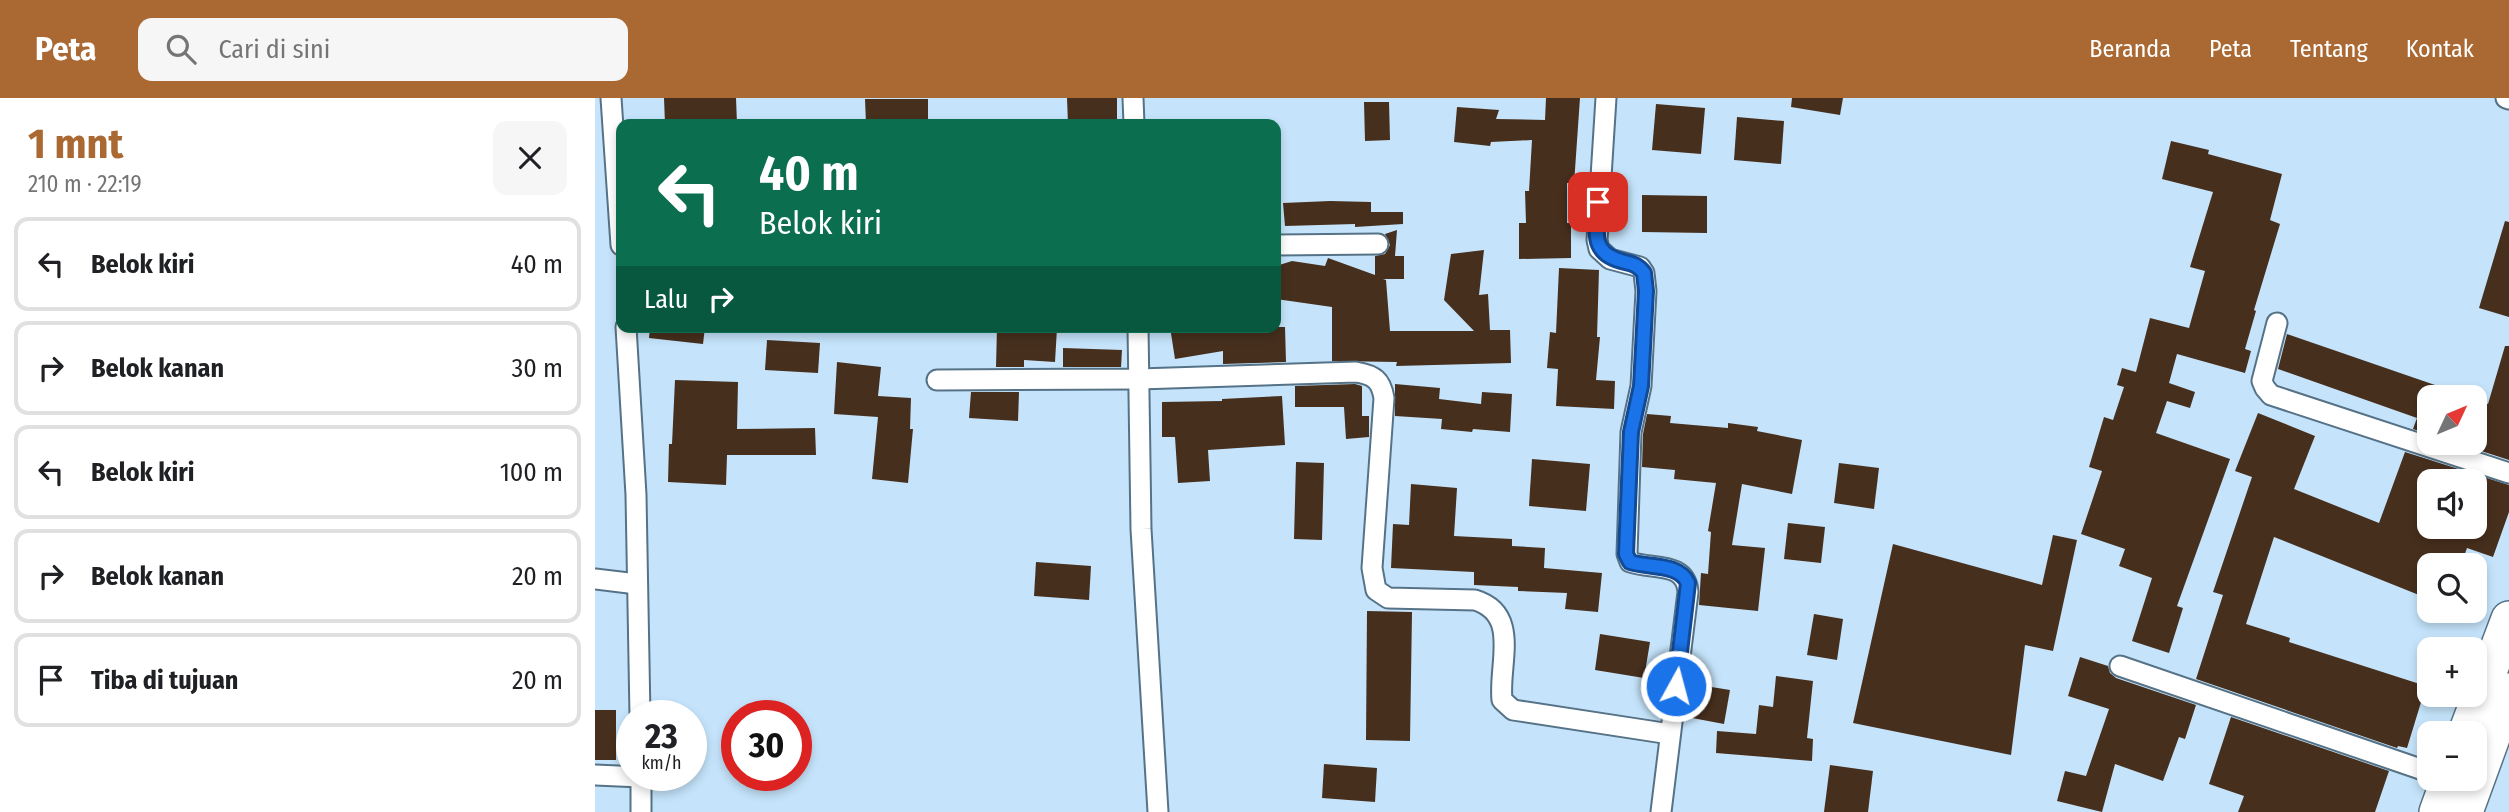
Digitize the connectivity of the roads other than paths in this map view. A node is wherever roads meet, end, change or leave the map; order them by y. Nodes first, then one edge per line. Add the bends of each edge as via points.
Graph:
1 (611, 98) edge
2 (1133, 98) edge
3 (1606, 98) edge
4 (1134, 119) edge
5 (616, 160) edge
6 (1378, 244) dead end
7 (1281, 246) edge
8 (2277, 323) dead end
9 (626, 333) edge
10 (1138, 333) edge
11 (1139, 379) junction
12 (937, 380) dead end
13 (2509, 473) edge
14 (595, 579) edge
15 (637, 584) junction
16 (2509, 619) edge
17 (2120, 666) dead end
18 (2509, 691) edge
19 (640, 700) edge
20 (2471, 721) edge
21 (1670, 734) junction
22 (2417, 768) edge
23 (595, 775) edge
24 (616, 775) edge
25 (641, 791) edge
26 (2445, 791) edge
27 (641, 812) edge
28 (1157, 812) edge
29 (1661, 812) edge
30 (2437, 812) edge
31 (2465, 812) edge

1 - 5 street
2 - 4 street
3 - 21 street via 1597,240 1610,259 1640,267 1646,291 1641,386 1631,432 1626,554 1630,562 1676,570 1688,583
6 - 7 street
8 - 13 street via 2262,381 2271,395
9 - 15 street
10 - 11 street
11 - 12 street
11 - 21 street via 1371,375 1382,386 1384,398 1372,568 1376,590 1388,598 1475,600 1494,609 1504,634 1502,701 1513,710
11 - 28 street via 1141,529
14 - 15 street
15 - 19 street
16 - 20 highway
17 - 22 street
18 - 31 highway
21 - 29 street
23 - 24 street
25 - 27 street
26 - 30 highway

